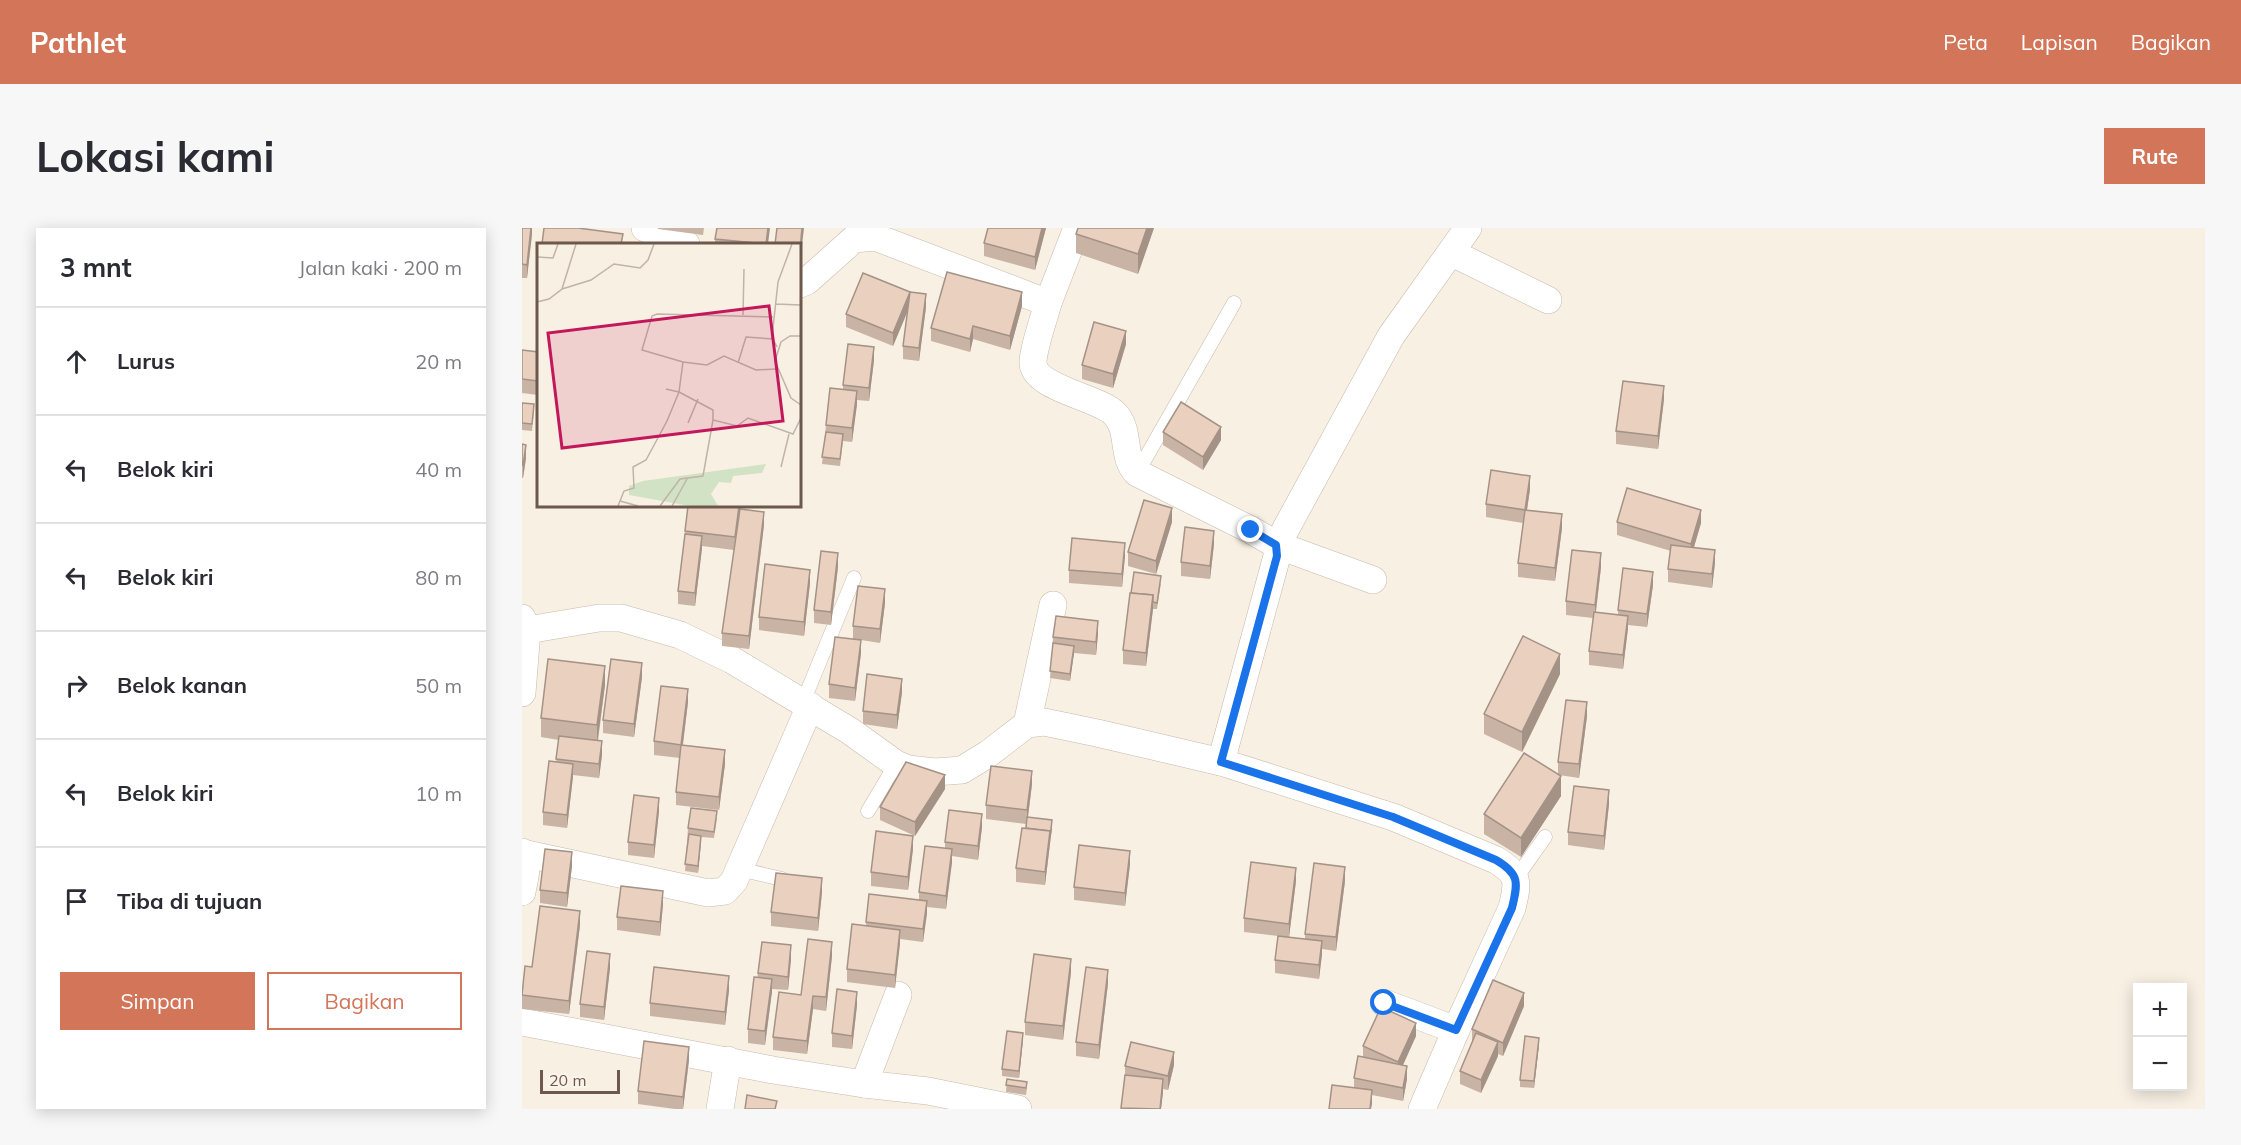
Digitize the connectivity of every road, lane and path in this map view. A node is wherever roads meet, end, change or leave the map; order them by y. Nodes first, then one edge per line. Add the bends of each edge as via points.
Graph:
1 (645, 228) edge
2 (1077, 228) edge
3 (1468, 228) edge
4 (683, 243) edge
5 (1452, 253) junction
6 (801, 284) edge
7 (1548, 300) dead end
8 (1048, 303) junction
9 (1234, 303) dead end
10 (1137, 473) junction
11 (1276, 545) junction
12 (854, 578) dead end
13 (1373, 580) dead end
14 (1053, 605) dead end
15 (525, 624) edge
16 (522, 693) edge
17 (806, 704) junction
18 (1027, 724) junction
19 (1221, 762) junction
20 (896, 764) junction
21 (868, 811) dead end
22 (1545, 837) dead end
23 (522, 853) edge
24 (739, 869) junction
25 (1516, 878) junction
26 (782, 879) edge
27 (522, 892) edge
28 (898, 995) dead end
29 (1384, 1003) dead end
30 (522, 1022) edge
31 (1456, 1030) junction
32 (728, 1060) junction
33 (864, 1084) junction
34 (720, 1109) edge
35 (1018, 1109) edge
36 (1422, 1109) edge

1 - 4 street
2 - 8 street
3 - 5 street
5 - 7 street
5 - 11 street via 1391,336
6 - 8 street via 854,239 875,237
8 - 10 street via 1033,363 1035,371 1054,386 1113,412 1122,422 1128,457
9 - 10 lane
10 - 11 street
11 - 13 street
11 - 19 street via 1277,556
12 - 17 lane
14 - 18 street
15 - 16 street
15 - 17 street via 621,618 680,635 732,660
17 - 20 street
17 - 24 street
18 - 19 street via 1044,722
18 - 20 street via 962,770 922,772
19 - 25 street via 1393,817 1496,860
20 - 21 lane
22 - 25 lane
23 - 24 street via 708,893 730,888
23 - 27 street via 527,867
24 - 26 lane
25 - 31 street via 1512,908
28 - 33 street
29 - 31 street
30 - 32 street
31 - 36 street
32 - 33 street
32 - 34 street
33 - 35 street via 928,1091

